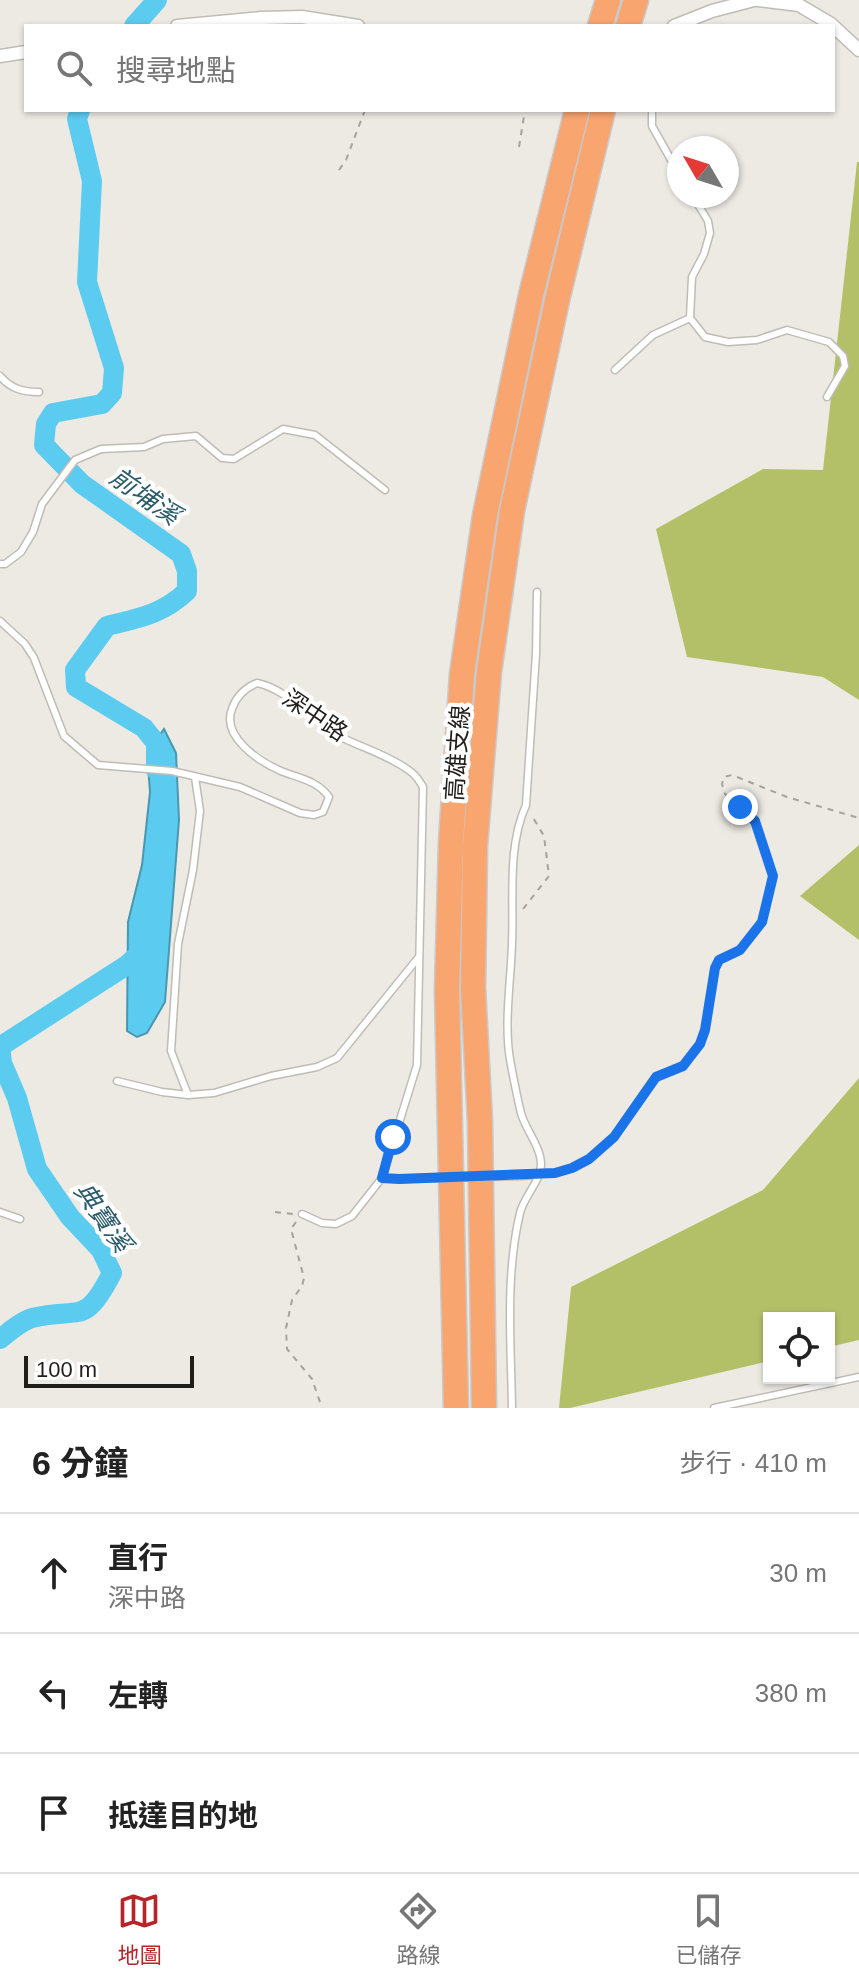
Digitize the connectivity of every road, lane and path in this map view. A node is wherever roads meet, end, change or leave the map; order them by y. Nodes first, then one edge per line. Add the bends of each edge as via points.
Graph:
1 (756, 0) edge
2 (198, 24) edge
3 (346, 24) edge
4 (679, 24) edge
5 (831, 24) edge
6 (835, 28) edge
7 (859, 50) edge
8 (24, 52) edge
9 (0, 56) edge
10 (364, 112) edge
11 (525, 112) edge
12 (577, 112) edge
13 (603, 112) edge
14 (652, 112) edge
15 (519, 147) dead end
16 (667, 153) edge
17 (339, 170) dead end
18 (700, 208) edge
19 (690, 318) junction
20 (615, 370) dead end
21 (0, 376) edge
22 (39, 392) dead end
23 (827, 397) dead end
24 (385, 490) dead end
25 (0, 564) edge
26 (537, 592) dead end
27 (0, 621) edge
28 (195, 777) junction
29 (526, 805) junction
30 (859, 818) edge
31 (513, 922) junction
32 (418, 958) junction
33 (117, 1081) dead end
34 (188, 1095) junction
35 (539, 1175) junction
36 (382, 1178) junction
37 (0, 1212) edge
38 (275, 1212) dead end
39 (302, 1214) junction
40 (20, 1219) dead end
41 (859, 1377) edge
42 (322, 1408) edge
43 (456, 1408) edge
44 (484, 1408) edge
45 (512, 1408) edge
46 (714, 1408) edge

1 - 4 street
1 - 5 street via 799,5
2 - 3 street via 302,17
6 - 7 street
8 - 9 street
10 - 17 path
11 - 15 path
12 - 43 highway, 高雄支線 via 485,515 462,674 447,990
13 - 44 highway, 高雄支線 via 512,511 489,672 475,846 473,988
14 - 16 lane via 652,126
18 - 19 lane via 710,233 692,277
19 - 20 lane via 653,335
19 - 23 lane via 705,337 728,342 787,330 829,342 845,366
21 - 22 lane via 25,392
24 - 25 lane via 315,435 283,429 234,459 222,458 196,436 101,449 75,460 42,504 21,552
26 - 29 lane
27 - 28 lane, 深中路 via 34,658 64,736 74,748 98,765
28 - 32 lane, 深中路 via 240,787 300,813 323,812 329,797 324,790 281,771 230,732 228,720 239,695 257,683 272,686 345,739 417,776 423,787
28 - 34 lane via 200,811 178,944 171,1051
29 - 31 lane via 517,825
29 - 31 path via 544,836 549,876
30 - 35 path via 732,775 724,777 725,794 755,821 767,851 773,876 762,922 740,950 719,960 705,1030 683,1066 656,1077 614,1137 589,1159
31 - 35 lane via 510,1057 521,1115 541,1161
32 - 34 lane via 337,1058 214,1093
32 - 36 lane, 深中路 via 417,1065
33 - 34 lane
35 - 36 lane, bridge
35 - 45 lane via 520,1213 511,1286
36 - 39 lane, 深中路 via 352,1216 336,1224
37 - 40 lane
38 - 39 path
39 - 42 path via 291,1229 304,1278 292,1300 287,1349 312,1379
41 - 46 lane

